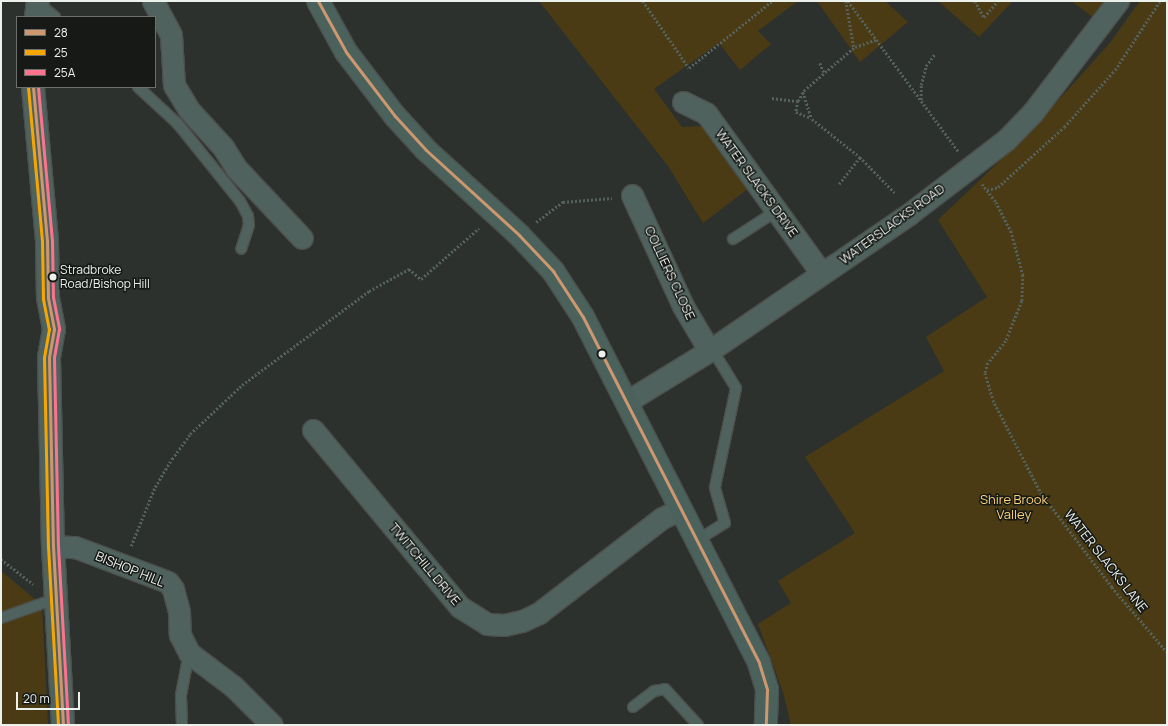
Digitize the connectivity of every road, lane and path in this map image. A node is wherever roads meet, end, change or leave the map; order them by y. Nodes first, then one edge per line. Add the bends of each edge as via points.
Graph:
1 (153, 1) edge
2 (318, 1) edge
3 (644, 1) edge
4 (772, 1) edge
5 (847, 1) edge
6 (975, 1) edge
7 (998, 1) edge
8 (1160, 1) edge
9 (1112, 3) edge
10 (37, 7) edge
11 (53, 16) edge
12 (876, 40) junction
13 (854, 48) junction
14 (934, 55) dead end
15 (820, 63) dead end
16 (824, 72) junction
17 (33, 88) edge
18 (139, 88) edge
19 (803, 92) junction
20 (772, 98) dead end
21 (798, 101) junction
22 (921, 101) junction
23 (683, 102) dead end
24 (812, 118) junction
25 (961, 155) dead end
26 (860, 157) junction
27 (980, 181) dead end
28 (839, 184) dead end
29 (987, 190) junction
30 (895, 193) dead end
31 (632, 195) joint
32 (778, 210) junction
33 (483, 225) dead end
34 (518, 235) junction
35 (302, 238) dead end
36 (733, 239) dead end
37 (241, 250) dead end
38 (822, 274) junction
39 (710, 350) junction
40 (626, 402) junction
41 (313, 430) dead end
42 (681, 509) junction
43 (696, 541) junction
44 (53, 546) junction
45 (1, 559) edge
46 (124, 568) junction
47 (36, 586) dead end
48 (54, 599) junction
49 (1, 618) edge
50 (1167, 652) edge
51 (189, 653) junction
52 (632, 707) dead end
53 (63, 725) edge
54 (182, 725) edge
55 (272, 725) edge
56 (698, 725) edge
57 (766, 725) edge

1 - 35 street via 171,35 174,85 189,110 223,147 236,168
2 - 34 main road via 346,52 395,116 426,150
3 - 4 path via 689,68
5 - 12 path
5 - 13 path
6 - 7 path via 984,17
8 - 29 path via 1115,70 1064,127 998,187
9 - 38 street, WATERSLACKS ROAD via 1033,112 1007,139 910,214
10 - 11 lane
12 - 13 path
12 - 22 path
13 - 16 path
14 - 22 path via 926,66 921,85
15 - 16 path
16 - 19 path
17 - 44 street via 47,241 48,298 54,329 49,358
18 - 37 lane via 178,124 240,201 248,216 249,225
19 - 21 path
19 - 24 path
20 - 21 path
21 - 24 path via 796,112
22 - 25 path
23 - 32 street, WATER SLACKS DRIVE via 706,113
24 - 26 path
26 - 28 path
26 - 30 path
27 - 29 path, WATER SLACKS LANE
29 - 50 path, WATER SLACKS LANE via 1011,231 1022,275 1022,301 1006,341 988,363 985,374 993,400 1040,493 1112,588
31 - 34 path via 563,202
31 - 39 street, COLLIERS CLOSE via 644,216 655,247 683,306
32 - 36 lane
32 - 38 street, WATER SLACKS DRIVE
33 - 46 path via 421,279 410,269 369,291 236,390 190,434 172,459 155,487
34 - 40 main road via 553,271 583,317
38 - 39 street, WATERSLACKS ROAD
39 - 40 street, WATERSLACKS ROAD
39 - 43 lane via 736,388 715,487 725,523
40 - 42 main road
41 - 42 street, TWITCHILL DRIVE via 460,607 487,624 504,625 522,621 539,613 662,518
42 - 43 main road
43 - 57 main road via 759,663 767,690
44 - 46 street, BISHOP HILL via 75,547
44 - 48 street
45 - 47 path
46 - 51 street, BISHOP HILL via 160,578 173,589 179,612 180,635
48 - 49 lane
48 - 53 street
51 - 54 lane via 182,695
51 - 55 street, BISHOP HILL via 233,686
52 - 56 lane via 654,691 665,689

